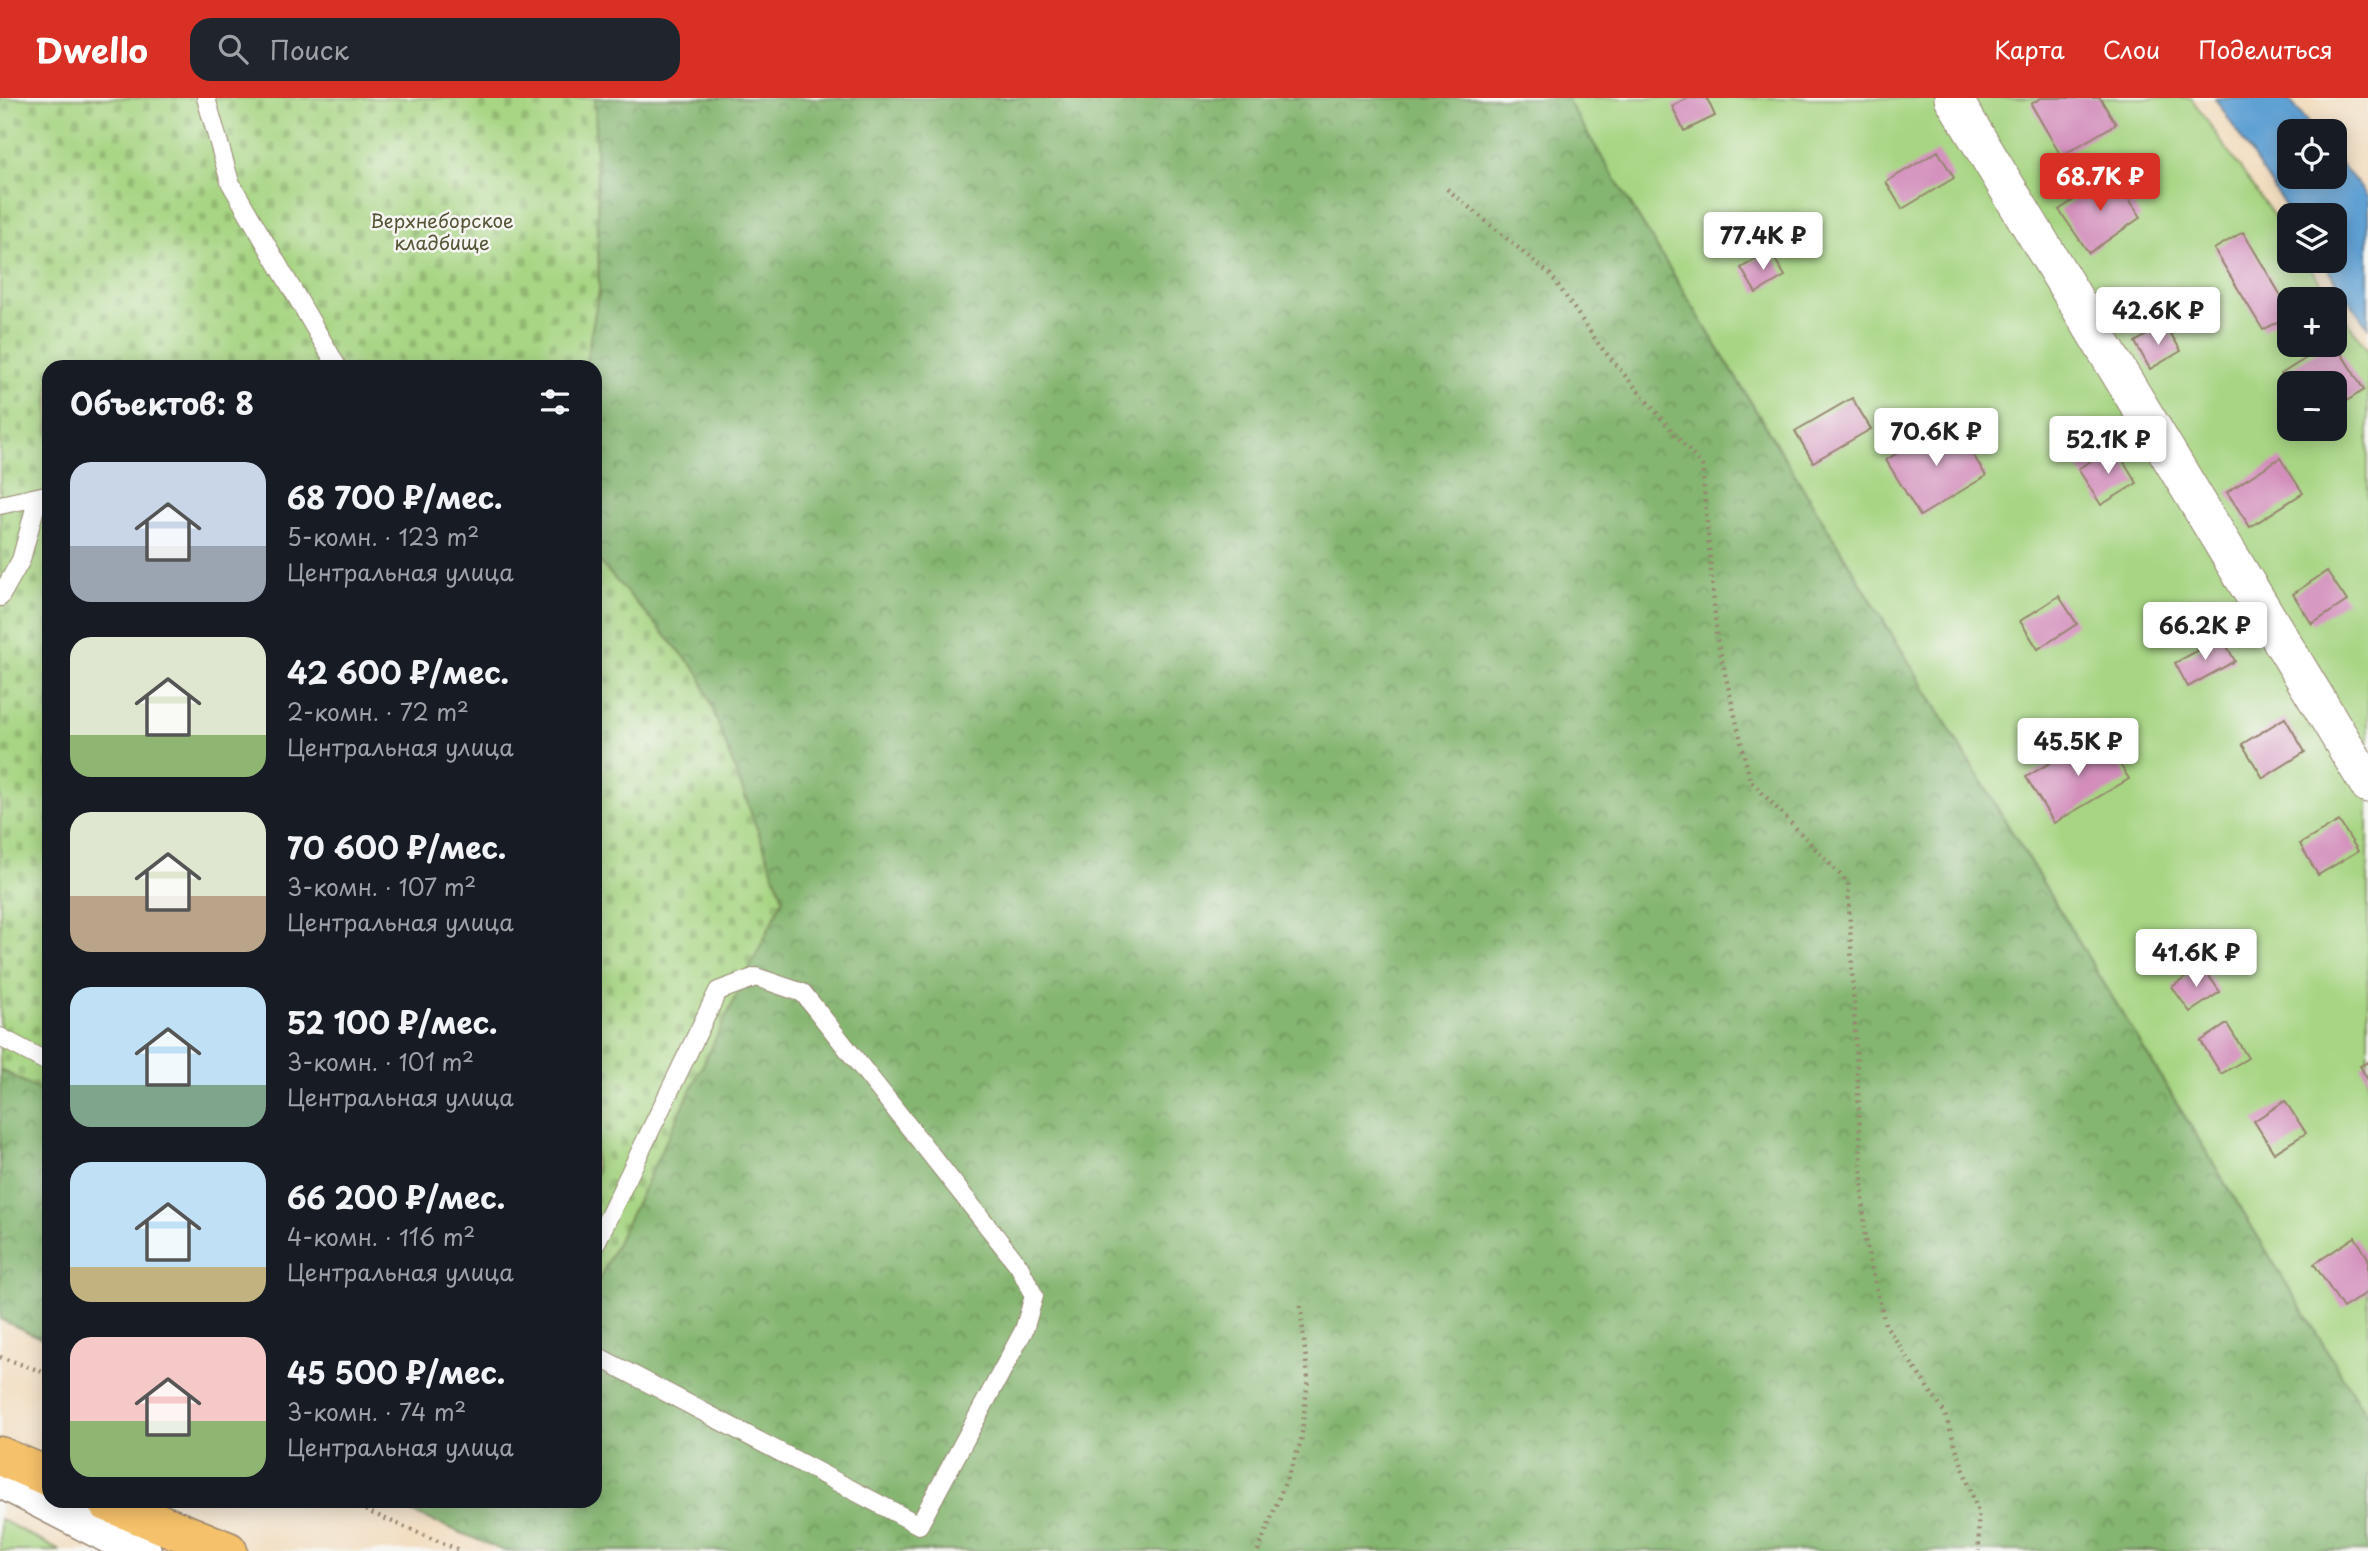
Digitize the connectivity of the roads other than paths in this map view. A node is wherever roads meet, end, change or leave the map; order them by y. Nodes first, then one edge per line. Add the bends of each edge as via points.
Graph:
1 (206, 98) edge
2 (1953, 98) edge
3 (333, 360) edge
4 (42, 496) edge
5 (42, 499) edge
6 (0, 505) edge
7 (0, 597) edge
8 (2368, 784) edge
9 (0, 1037) edge
10 (42, 1059) edge
11 (602, 1231) edge
12 (602, 1359) edge
13 (0, 1456) edge
14 (42, 1474) edge
15 (0, 1478) edge
16 (42, 1500) edge
17 (58, 1508) edge
18 (122, 1508) edge
19 (142, 1551) edge
20 (228, 1551) edge

1 - 3 lane via 230,182
2 - 8 street
4 - 6 lane
5 - 7 lane via 21,560
9 - 10 lane
11 - 12 lane via 718,991 756,977 803,993 1019,1266 1034,1296 1024,1330 919,1525
13 - 14 highway
15 - 16 street
17 - 19 street
18 - 20 highway

